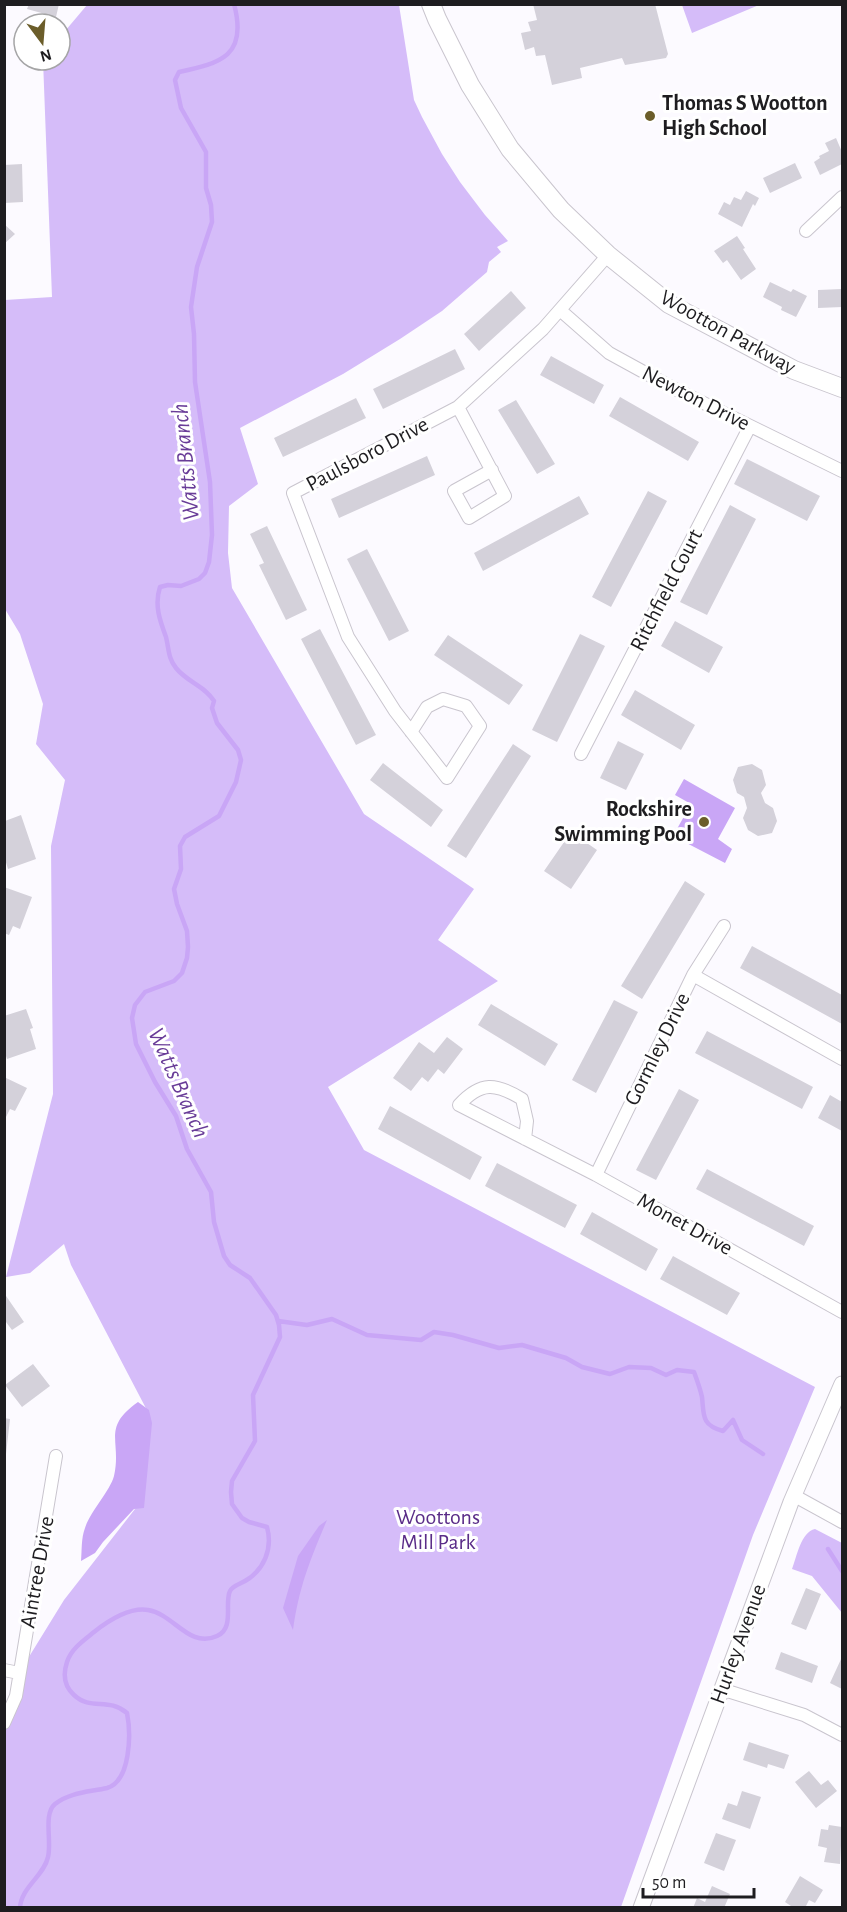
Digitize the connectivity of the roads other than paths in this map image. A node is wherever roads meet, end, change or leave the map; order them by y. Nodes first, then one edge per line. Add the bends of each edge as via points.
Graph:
1 (431, 4) edge
2 (843, 197) edge
3 (806, 231) dead end
4 (608, 255) junction
5 (560, 310) junction
6 (843, 388) edge
7 (458, 407) junction
8 (750, 426) junction
9 (492, 470) dead end
10 (843, 471) edge
11 (411, 732) junction
12 (581, 754) dead end
13 (723, 926) dead end
14 (693, 975) junction
15 (843, 1059) edge
16 (525, 1139) junction
17 (596, 1175) junction
18 (843, 1312) edge
19 (843, 1384) edge
20 (56, 1455) dead end
21 (793, 1495) junction
22 (843, 1522) edge
23 (4, 1670) edge
24 (19, 1673) junction
25 (721, 1689) junction
26 (4, 1723) edge
27 (843, 1735) edge
28 (641, 1908) edge

1 - 4 main road, Wootton Parkway via 470,85 510,149 561,210
2 - 3 street
4 - 5 street, Paulsboro Drive
4 - 6 main road, Wootton Parkway via 669,304 794,370
5 - 7 street, Paulsboro Drive
5 - 8 street, Newton Drive via 609,353
7 - 9 street
7 - 11 street, Paulsboro Drive via 293,494 348,637
8 - 10 street, Newton Drive
8 - 12 street, Ritchfield Court
11 - 11 street, Paulsboro Drive via 447,778 480,726 466,706 443,699 427,707
13 - 14 street, Gormley Drive
14 - 15 street
14 - 17 street, Gormley Drive
16 - 16 street, Monet Drive via 468,1110 459,1105 479,1090 505,1088 522,1099 527,1121
16 - 17 street, Monet Drive
17 - 18 street, Monet Drive
19 - 21 street, Hurley Avenue
20 - 24 street, Aintree Drive
21 - 22 street
21 - 25 street, Hurley Avenue
23 - 24 street
24 - 26 street, Aintree Drive via 16,1696
25 - 27 street via 804,1715
25 - 28 street, Hurley Avenue

